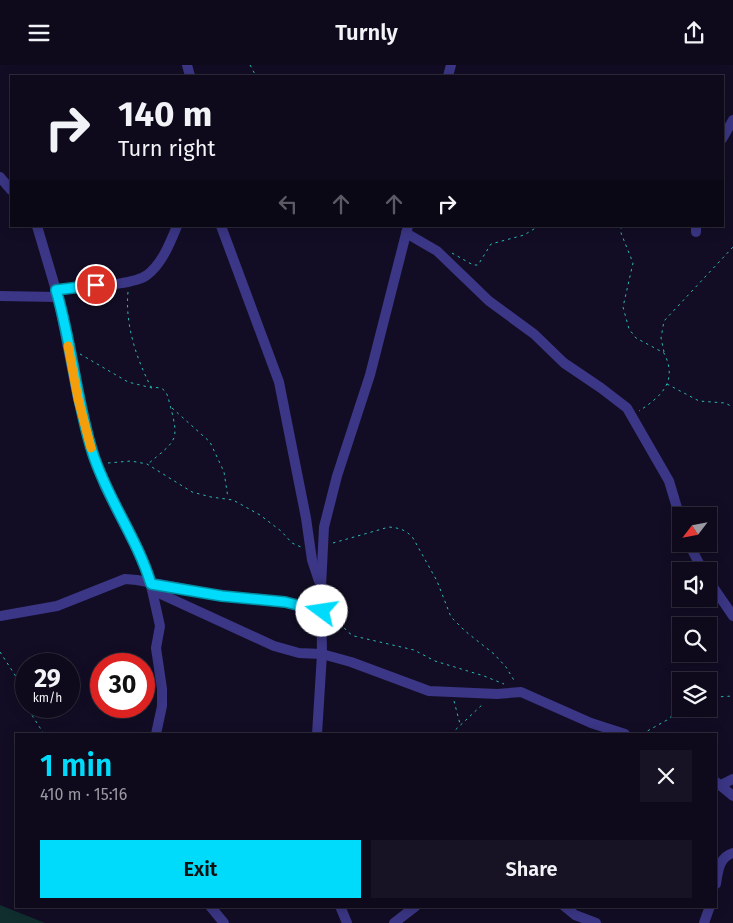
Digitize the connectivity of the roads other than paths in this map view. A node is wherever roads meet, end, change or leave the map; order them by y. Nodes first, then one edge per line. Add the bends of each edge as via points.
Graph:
1 (733, 120) edge
2 (724, 136) edge
3 (0, 177) edge
4 (10, 189) edge
5 (37, 227) edge
6 (177, 227) edge
7 (221, 227) edge
8 (407, 228) edge
9 (57, 294) junction
10 (0, 296) edge
11 (677, 507) edge
12 (151, 587) junction
13 (321, 587) junction
14 (717, 593) edge
15 (322, 611) junction
16 (0, 616) edge
17 (733, 616) edge
18 (322, 654) junction
19 (156, 733) edge
20 (317, 733) edge
21 (622, 733) edge
22 (733, 779) edge
23 (719, 784) edge
24 (733, 796) edge
25 (733, 853) edge
26 (717, 880) edge
27 (212, 908) edge
28 (341, 908) edge
29 (413, 908) edge
30 (566, 908) edge
31 (709, 908) edge
32 (224, 923) edge
33 (347, 923) edge
34 (394, 923) edge
35 (596, 923) edge
36 (704, 923) edge

1 - 2 street
3 - 4 street
5 - 9 street
6 - 9 street via 163,257 142,278
7 - 13 street via 279,383 312,560
8 - 11 street via 437,251 489,301 632,415 669,481
8 - 13 street via 370,375 332,492 323,545
9 - 10 street
9 - 12 street via 78,399 97,464 105,487 146,568
12 - 15 street via 285,602
12 - 16 street via 137,580 125,579 57,605
12 - 18 street via 274,646 299,653
12 - 19 street via 160,625 156,648 162,698
13 - 15 street
14 - 17 street
15 - 18 street
18 - 20 street
18 - 21 street via 375,669 429,691 497,694 516,691
22 - 23 street
23 - 24 street
25 - 26 street via 724,857
27 - 32 street
28 - 33 street
29 - 34 street
30 - 35 street
31 - 36 street

